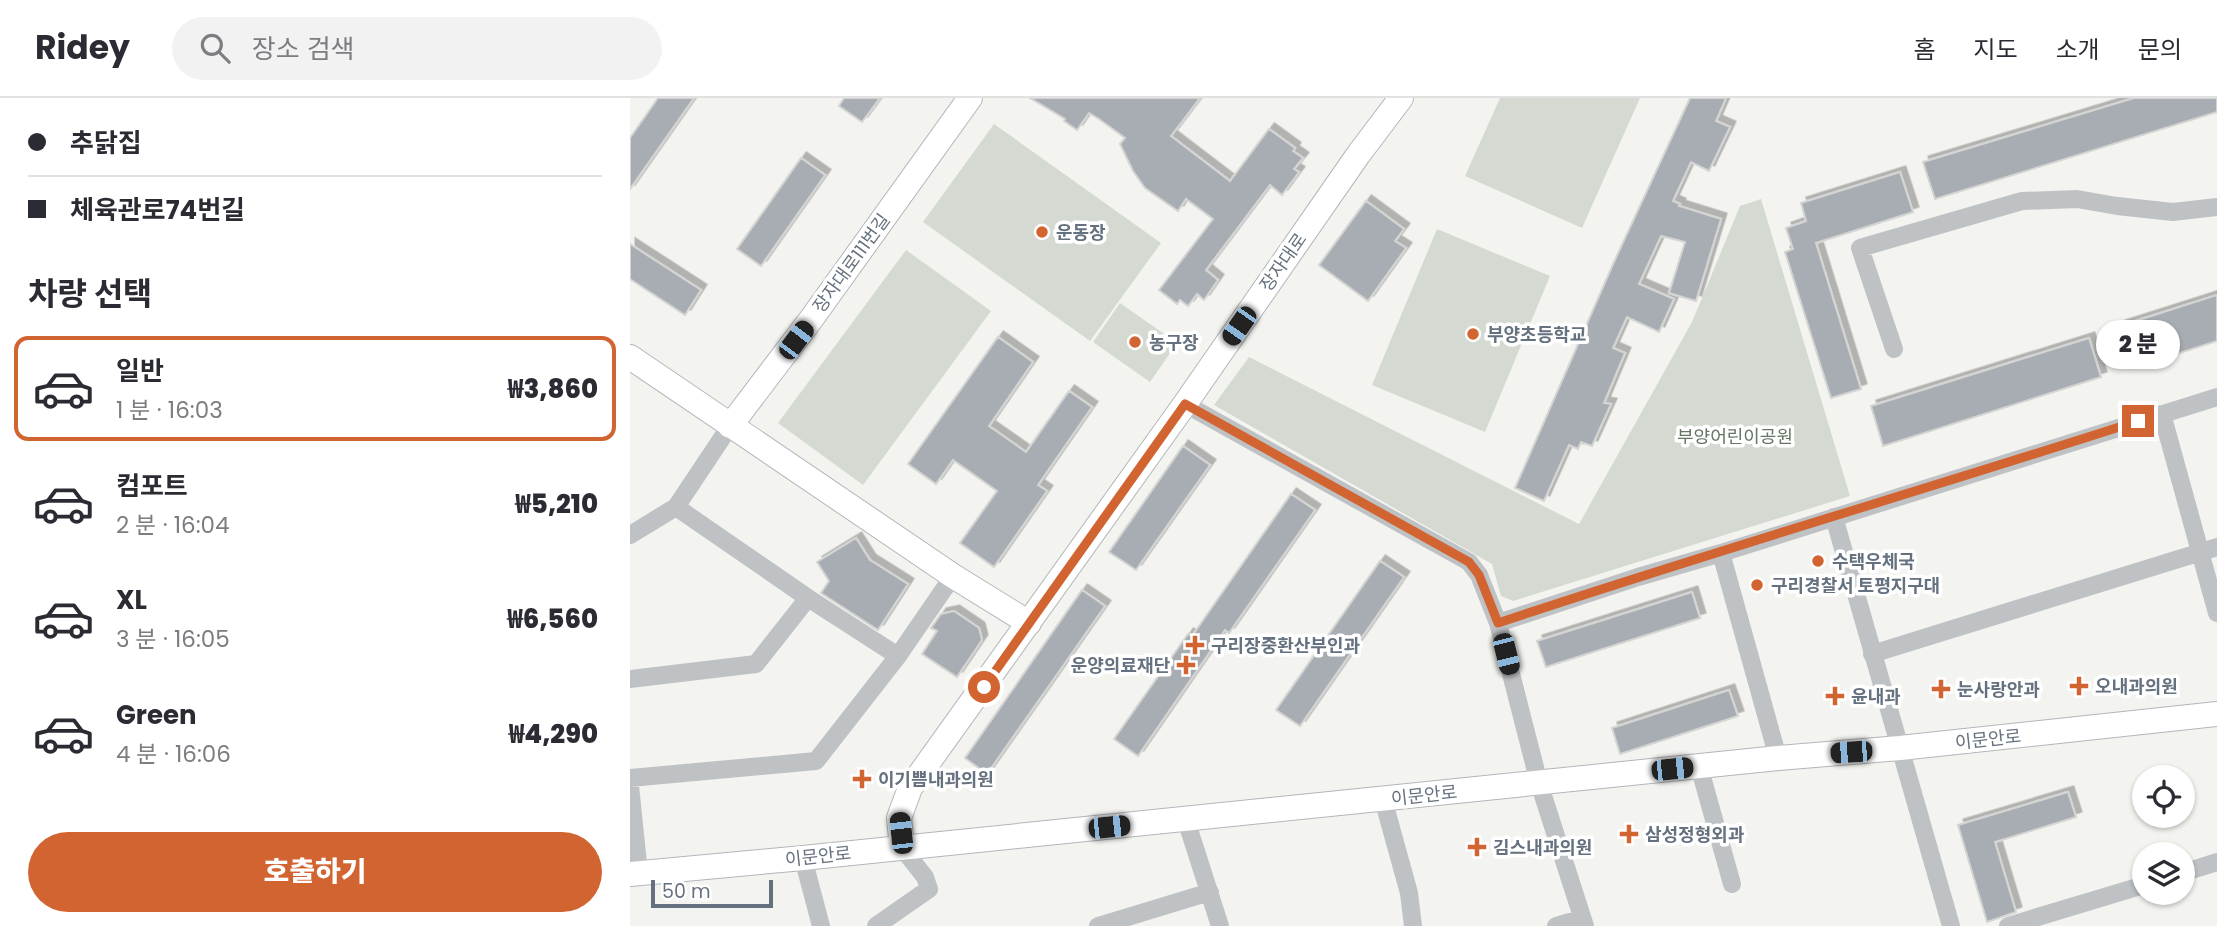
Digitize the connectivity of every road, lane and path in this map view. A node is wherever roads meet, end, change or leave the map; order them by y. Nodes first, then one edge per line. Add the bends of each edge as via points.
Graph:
1 (970, 98) edge
2 (1401, 98) edge
3 (2217, 207) edge
4 (1894, 349) dead end
5 (630, 357) edge
6 (2217, 397) edge
7 (1185, 404) junction
8 (2162, 414) junction
9 (730, 426) junction
10 (676, 508) junction
11 (1835, 517) junction
12 (630, 535) edge
13 (2209, 550) edge
14 (1721, 553) junction
15 (953, 576) junction
16 (808, 597) junction
17 (2217, 613) edge
18 (1029, 623) junction
19 (1498, 623) junction
20 (1872, 654) junction
21 (898, 656) junction
22 (630, 680) edge
23 (2217, 714) edge
24 (1900, 748) junction
25 (1778, 758) junction
26 (1699, 766) junction
27 (630, 778) edge
28 (1539, 783) junction
29 (630, 786) edge
30 (1382, 799) junction
31 (1186, 820) junction
32 (902, 848) junction
33 (803, 858) junction
34 (2217, 862) edge
35 (2195, 869) edge
36 (635, 873) edge
37 (1732, 884) dead end
38 (2132, 889) edge
39 (1210, 892) junction
40 (1583, 922) edge
41 (821, 926) edge
42 (876, 926) edge
43 (1098, 926) edge
44 (1220, 926) edge
45 (1413, 926) edge
46 (1556, 926) edge
47 (1951, 926) edge
48 (2008, 926) edge

1 - 9 street, 장자대로111번길
2 - 7 street, 장자대로
3 - 4 street via 2173,212 2077,199 2022,201 1860,248
5 - 9 street
6 - 8 street
7 - 18 street, 장자대로
7 - 19 street via 1469,562
8 - 11 street
8 - 13 street
9 - 10 street
9 - 15 street
10 - 12 street
10 - 16 street
11 - 14 street
11 - 20 street
13 - 17 street
13 - 20 street
14 - 19 street
14 - 25 street
15 - 18 street
15 - 21 street
16 - 21 street
16 - 22 street via 756,664
18 - 32 street, 장자대로 via 910,788 899,818
19 - 28 street
20 - 24 street
21 - 27 street via 816,761
23 - 24 street, 이문안로
24 - 25 street, 이문안로
24 - 47 street
25 - 26 street, 이문안로
26 - 28 street, 이문안로
26 - 37 street
28 - 30 street, 이문안로
28 - 40 street
29 - 36 street
30 - 31 street, 이문안로
30 - 45 street via 1409,893
31 - 32 street, 이문안로
31 - 39 street
32 - 33 street, 이문안로
32 - 42 street via 929,889
33 - 36 street, 이문안로
33 - 41 street
34 - 35 street
38 - 48 street
39 - 43 street
39 - 44 street
40 - 46 street

